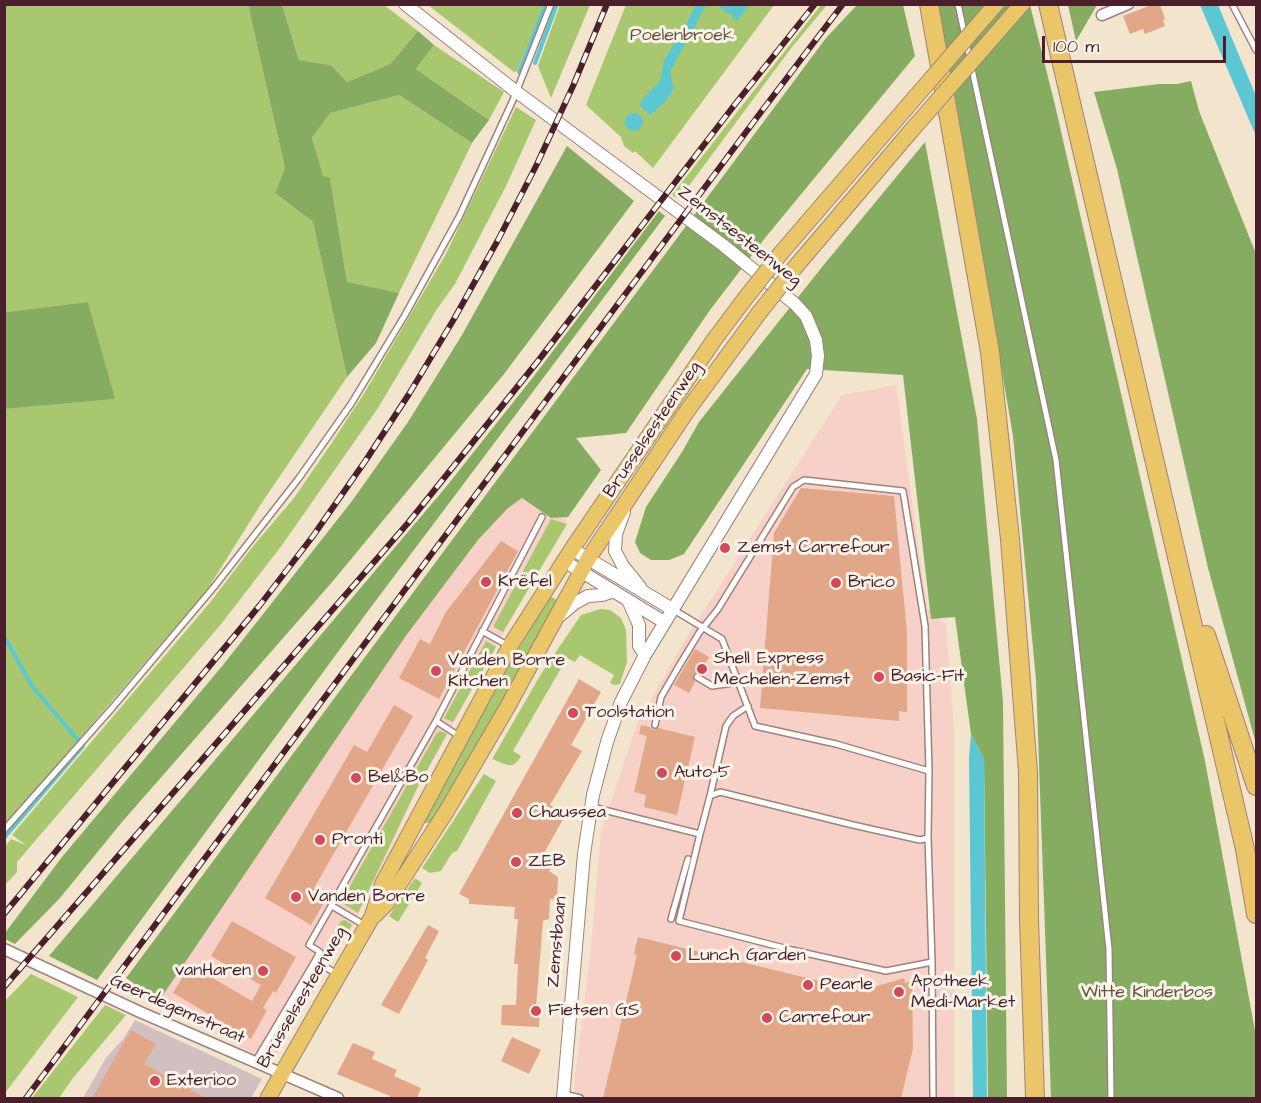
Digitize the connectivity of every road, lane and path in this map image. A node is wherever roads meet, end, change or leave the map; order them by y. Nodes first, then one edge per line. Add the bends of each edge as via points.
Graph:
1 (405, 4) edge
2 (551, 4) edge
3 (929, 4) edge
4 (958, 4) edge
5 (996, 4) edge
6 (1022, 4) edge
7 (1048, 4) edge
8 (1128, 4) edge
9 (1232, 4) edge
10 (1102, 15) dead end
11 (1255, 42) edge
12 (1257, 50) edge
13 (517, 92) junction
14 (628, 502) junction
15 (542, 518) dead end
16 (1171, 532) junction
17 (568, 555) junction
18 (585, 565) junction
19 (689, 582) joint
20 (614, 591) junction
21 (645, 593) junction
22 (627, 599) junction
23 (672, 609) junction
24 (557, 618) junction
25 (664, 622) junction
26 (704, 627) junction
27 (482, 631) junction
28 (510, 646) junction
29 (645, 655) junction
30 (698, 677) dead end
31 (740, 682) junction
32 (748, 706) junction
33 (436, 721) junction
34 (655, 725) dead end
35 (460, 736) junction
36 (929, 771) junction
37 (1257, 786) edge
38 (710, 796) junction
39 (591, 807) junction
40 (4, 830) edge
41 (700, 834) junction
42 (928, 838) junction
43 (688, 859) dead end
44 (332, 906) junction
45 (1257, 914) edge
46 (671, 919) dead end
47 (370, 922) junction
48 (4, 949) edge
49 (315, 961) junction
50 (932, 962) junction
51 (339, 975) junction
52 (255, 1062) junction
53 (282, 1074) junction
54 (563, 1096) edge
55 (268, 1098) edge
56 (338, 1098) edge
57 (580, 1098) edge
58 (933, 1098) edge
59 (1035, 1098) edge
60 (1111, 1098) edge

1 - 13 street, Zemstsesteenweg
2 - 13 lane
3 - 59 highway via 990,352 1010,539 1028,772
4 - 60 lane via 1056,460 1109,949
5 - 17 main road, Brusselsesteenweg, bridge via 744,300
6 - 14 main road, Brusselsesteenweg, bridge via 796,265 687,411
7 - 16 highway
8 - 10 street
9 - 11 lane
11 - 12 lane
13 - 19 street, Zemstsesteenweg via 708,233 789,299 806,316 816,340 816,374
13 - 40 lane via 433,266 327,440 193,614
14 - 18 main road, Brusselsesteenweg
14 - 21 street via 616,534 615,551
15 - 27 lane
16 - 37 highway
16 - 45 highway
17 - 18 street
17 - 28 main road, Brusselsesteenweg
18 - 20 street
18 - 21 street
18 - 24 main road, Brusselsesteenweg
19 - 23 street, Zemstbaan
20 - 22 street
20 - 24 street via 588,596
21 - 23 street
22 - 25 street
22 - 29 street via 639,625 639,646
23 - 25 street, Zemstbaan
23 - 26 lane
24 - 47 main road, Brusselsesteenweg via 446,812 387,903
25 - 29 street, Zemstbaan
26 - 31 lane via 722,639
26 - 34 lane via 661,697
26 - 36 lane via 793,487 804,480 903,491 925,626
27 - 28 lane
27 - 33 lane
28 - 35 main road, Brusselsesteenweg
29 - 39 street, Zemstbaan via 621,702
30 - 31 lane via 712,686
31 - 32 lane
32 - 36 lane via 755,726
32 - 38 lane via 726,726
33 - 35 lane
33 - 44 lane
35 - 47 main road, Brusselsesteenweg via 383,883
36 - 42 lane
38 - 41 lane
38 - 42 lane via 720,792 863,828 920,840
39 - 41 lane
39 - 54 street, Zemstbaan
41 - 50 lane via 679,921 886,971
42 - 50 lane
43 - 46 lane
44 - 47 lane
44 - 49 lane via 309,945 320,952
47 - 51 main road, Brusselsesteenweg
48 - 52 street, Geerdegemstraat
49 - 51 lane
49 - 52 lane
50 - 58 lane
51 - 53 main road, Brusselsesteenweg
52 - 53 street, Geerdegemstraat
53 - 55 main road, Brusselsesteenweg
53 - 56 street, Geerdegemstraat
54 - 57 lane

